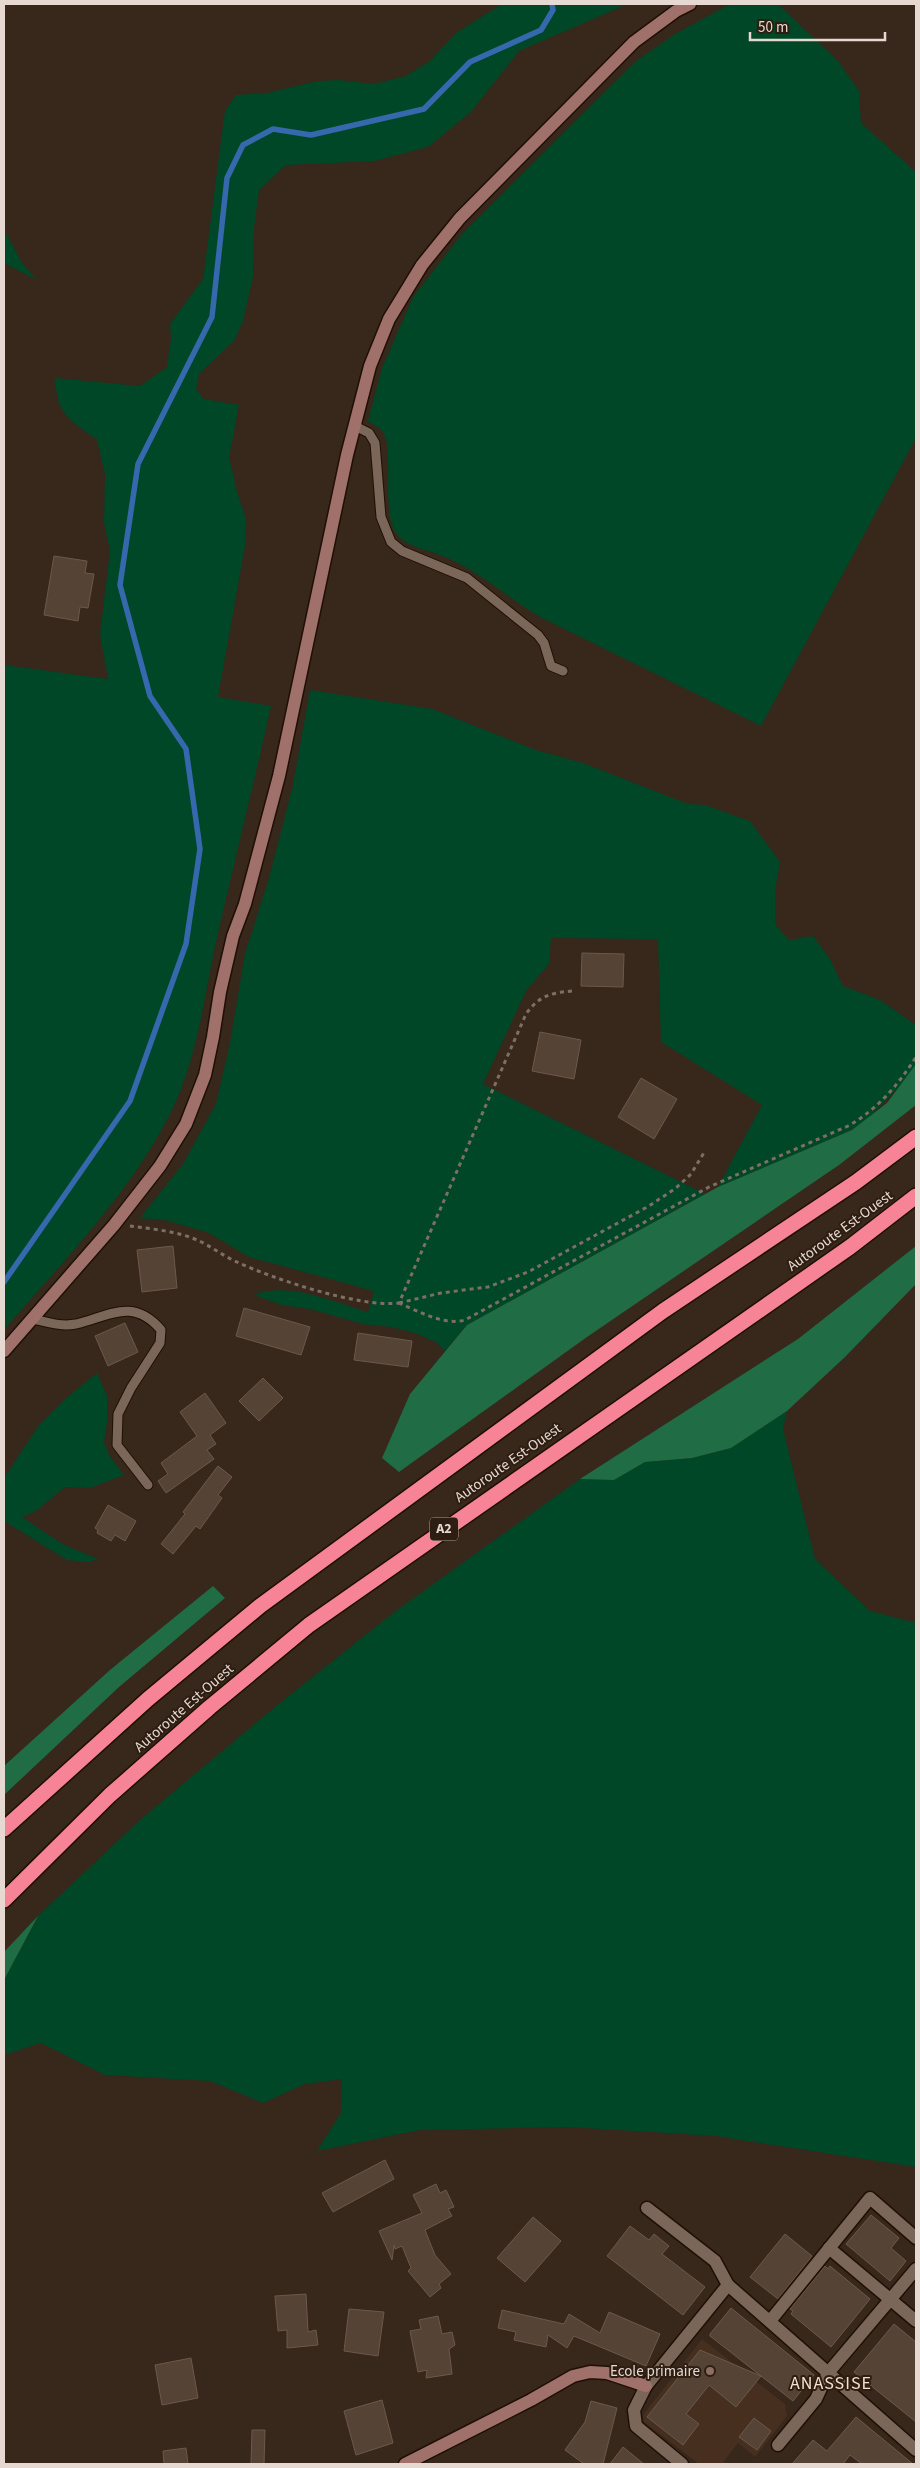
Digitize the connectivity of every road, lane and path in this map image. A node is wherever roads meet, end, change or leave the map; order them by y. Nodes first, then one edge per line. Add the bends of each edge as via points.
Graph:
1 (690, 4) edge
2 (355, 426) junction
3 (563, 671) dead end
4 (572, 991) dead end
5 (916, 1057) edge
6 (916, 1136) edge
7 (705, 1151) dead end
8 (916, 1196) edge
9 (114, 1225) junction
10 (399, 1303) junction
11 (33, 1319) junction
12 (4, 1352) edge
13 (148, 1486) dead end
14 (4, 1829) edge
15 (4, 1900) edge
16 (647, 2208) dead end
17 (916, 2238) edge
18 (829, 2248) junction
19 (916, 2269) edge
20 (728, 2285) junction
21 (891, 2298) junction
22 (770, 2321) junction
23 (916, 2321) edge
24 (828, 2372) junction
25 (646, 2386) junction
26 (778, 2445) dead end
27 (916, 2450) edge
28 (405, 2464) edge
29 (682, 2464) edge

1 - 2 street via 634,42 460,218 422,265 389,319 370,366
2 - 3 lane via 372,436 375,443 380,517 391,542 402,551 466,578 538,636 544,643 551,666
2 - 9 street via 279,776 231,945 204,1075 186,1124 171,1149
4 - 10 path via 549,993 535,1002 526,1014
5 - 10 path via 881,1103 848,1126 709,1187 465,1320 442,1319
6 - 14 highway, Autoroute Est-Ouest via 856,1182 647,1323 260,1606 148,1699
7 - 10 path via 691,1174 676,1188 528,1272 488,1287
8 - 15 highway, Autoroute Est-Ouest / A2 via 842,1252 309,1625 110,1795
9 - 10 path via 163,1230 196,1240 257,1271 340,1296 385,1305
9 - 11 street
11 - 12 street
11 - 13 lane via 56,1325 75,1324 107,1313 132,1310 153,1320 161,1330 160,1343 118,1414 117,1445
16 - 20 street via 715,2261
17 - 18 street via 870,2198
18 - 21 street
18 - 22 street
19 - 21 street
20 - 22 street
20 - 25 street
21 - 23 street
21 - 24 street
22 - 24 street
24 - 26 street via 816,2399
24 - 27 street
25 - 28 street via 607,2373 573,2376
25 - 29 street via 634,2410 636,2426

